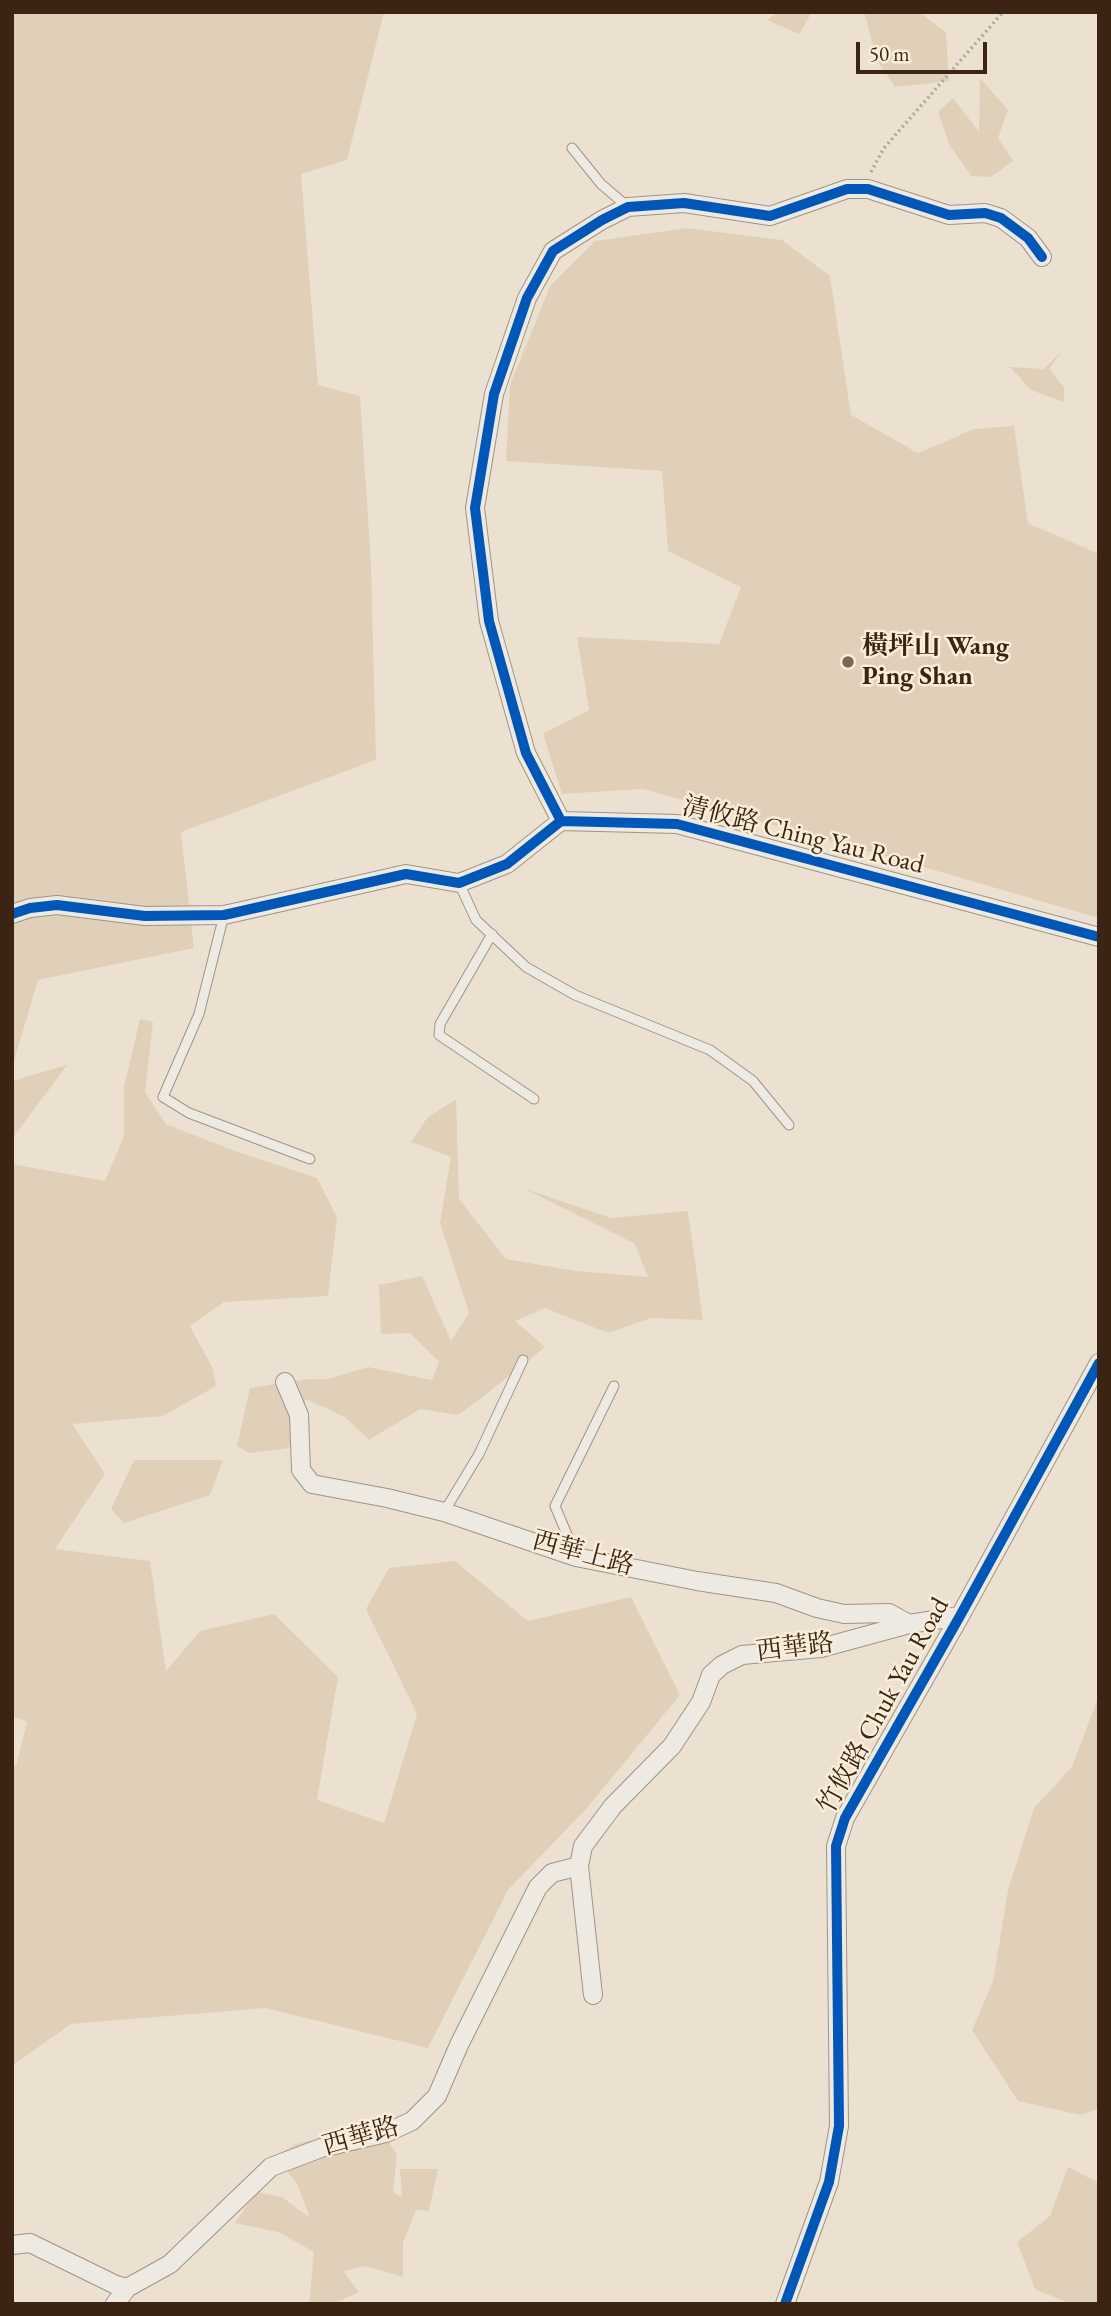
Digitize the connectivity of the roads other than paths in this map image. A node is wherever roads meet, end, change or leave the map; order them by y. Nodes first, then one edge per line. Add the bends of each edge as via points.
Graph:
1 (572, 148) dead end
2 (628, 207) junction
3 (1042, 257) dead end
4 (561, 821) junction
5 (458, 883) junction
6 (12, 914) edge
7 (224, 915) junction
8 (492, 934) junction
9 (1099, 937) edge
10 (534, 1099) dead end
11 (789, 1125) dead end
12 (310, 1159) dead end
13 (523, 1360) dead end
14 (1099, 1363) edge
15 (285, 1382) dead end
16 (614, 1386) dead end
17 (444, 1513) junction
18 (576, 1557) junction
19 (960, 1616) junction
20 (909, 1624) junction
21 (579, 1866) junction
22 (593, 1995) dead end
23 (12, 2245) edge
24 (127, 2288) junction
25 (115, 2304) edge
26 (785, 2304) edge

1 - 2 lane via 601,184
2 - 3 street via 684,203 770,216 827,194 868,189 948,215 985,213 1001,218 1028,238
2 - 4 street via 553,251 527,298 494,394 475,508 493,634 526,753
4 - 5 street via 507,864
4 - 9 street, 清攸路 Ching Yau Road via 677,824
5 - 7 street via 406,874
5 - 8 lane via 476,920
6 - 7 street via 57,905 145,916
7 - 12 lane via 199,1014 163,1097 189,1113
8 - 10 lane via 440,1024 439,1035
8 - 11 lane via 526,967 575,995 710,1050 753,1081
13 - 17 lane via 479,1454
14 - 19 street, 竹攸路 Chuk Yau Road
15 - 17 street, 西華上路 via 299,1415 300,1470 312,1484
16 - 18 lane via 555,1506
17 - 18 street, 西華上路
18 - 20 street, 西華上路 via 776,1593 844,1614 888,1613
19 - 20 street, 西華上路
19 - 26 street, 竹攸路 Chuk Yau Road via 845,1818 836,1846 839,2126 830,2182
20 - 21 street, 西華路 via 821,1648 742,1655 722,1665 711,1675 701,1702 672,1746 612,1806 583,1846
21 - 22 street, 西華路
21 - 24 street, 西華路 via 552,1873 538,1887 437,2096 412,2122 271,2167 170,2264
23 - 24 street via 30,2243
24 - 25 street

